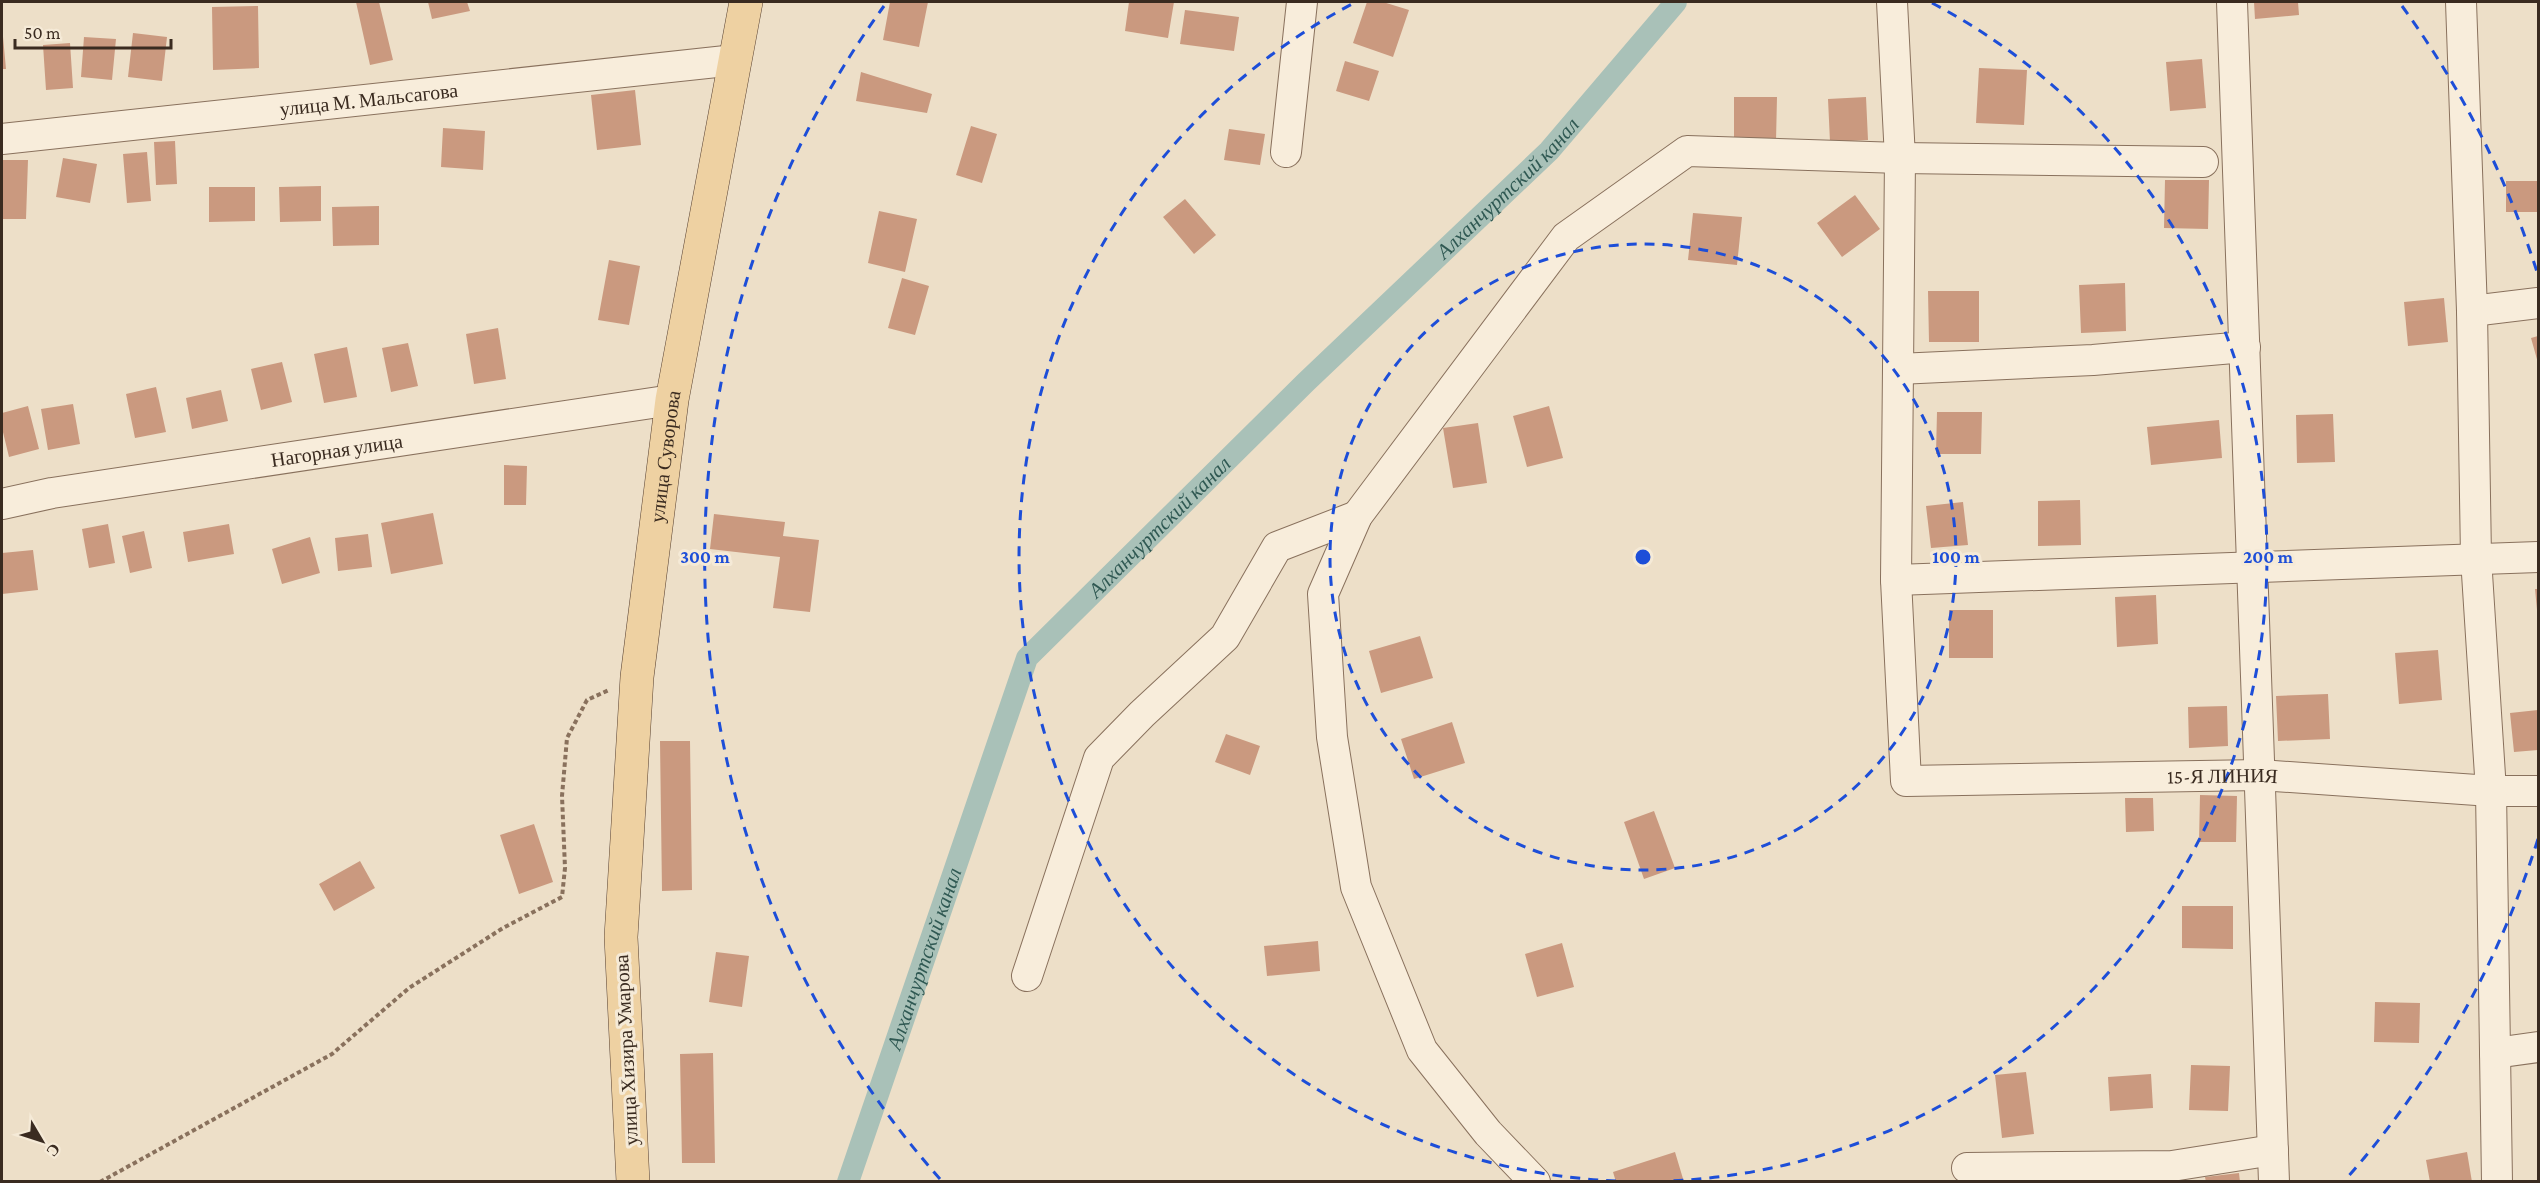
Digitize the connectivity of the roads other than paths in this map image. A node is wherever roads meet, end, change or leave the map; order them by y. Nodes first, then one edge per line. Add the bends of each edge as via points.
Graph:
1 (746, 2) edge
2 (1302, 2) edge
3 (1892, 2) edge
4 (2232, 2) edge
5 (2461, 2) edge
6 (735, 60) junction
7 (2, 139) edge
8 (1286, 152) dead end
9 (1900, 158) junction
10 (2203, 162) dead end
11 (2538, 303) edge
12 (2472, 311) junction
13 (2245, 347) junction
14 (1898, 369) junction
15 (672, 400) junction
16 (2, 504) edge
17 (1357, 516) junction
18 (2538, 557) edge
19 (2476, 558) junction
20 (2253, 567) junction
21 (1896, 580) junction
22 (2260, 775) junction
23 (2491, 791) junction
24 (2538, 791) edge
25 (622, 919) joint
26 (1027, 976) dead end
27 (2538, 1047) edge
28 (2495, 1053) junction
29 (2273, 1150) junction
30 (1967, 1168) dead end
31 (633, 1182) edge
32 (1535, 1182) edge
33 (2274, 1182) edge
34 (2497, 1182) edge

1 - 6 main road, улица Суворова
2 - 8 street
3 - 9 street
4 - 13 street
5 - 12 street
6 - 7 street, улица М. Мальсагова
6 - 15 main road, улица Суворова
9 - 10 street
9 - 14 street
9 - 17 street via 1687,151 1566,237
11 - 12 street
12 - 19 street
13 - 14 street via 2093,360
13 - 20 street
14 - 21 street
15 - 16 street, Нагорная улица via 51,493
15 - 25 main road, улица Суворова via 637,677
17 - 26 street via 1277,547 1225,637 1099,758
17 - 32 street via 1323,594 1332,737 1356,887 1422,1050 1488,1133
18 - 19 street
19 - 20 street
19 - 23 street
20 - 21 street
20 - 22 street
21 - 22 street, 15-Я ЛИНИЯ via 1906,781
22 - 23 street, 15-Я ЛИНИЯ
22 - 29 street
23 - 24 street, 15-Я ЛИНИЯ
23 - 28 street
25 - 31 main road, улица Хизира Умарова
27 - 28 street
28 - 34 street
29 - 30 street via 2172,1166
29 - 33 street

